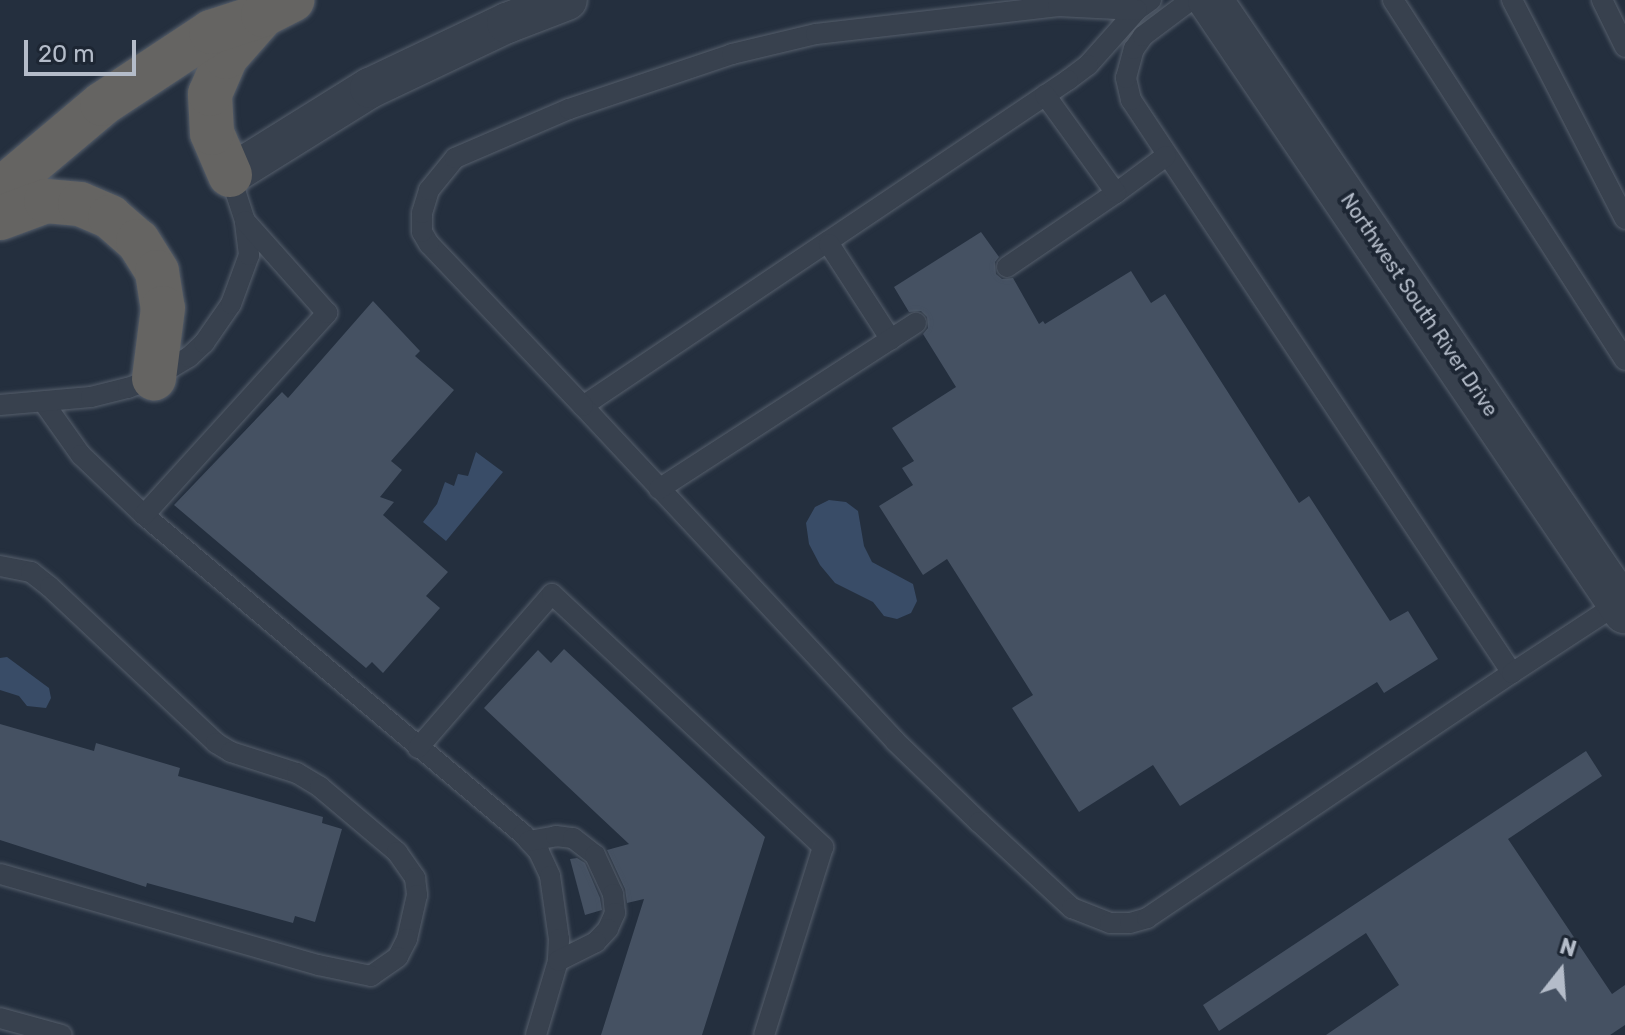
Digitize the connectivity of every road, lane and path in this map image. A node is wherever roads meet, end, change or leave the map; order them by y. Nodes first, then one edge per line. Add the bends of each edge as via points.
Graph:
1 (567, 0) edge
2 (1191, 0) edge
3 (1210, 0) edge
4 (1393, 0) edge
5 (1512, 0) edge
6 (1602, 0) edge
7 (1144, 5) edge
8 (277, 8) edge
9 (1625, 47) edge
10 (1045, 95) junction
11 (1166, 156) junction
12 (230, 175) junction
13 (0, 190) edge
14 (1116, 193) junction
15 (0, 218) edge
16 (1625, 219) edge
17 (245, 221) junction
18 (829, 244) junction
19 (1007, 267) dead end
20 (916, 323) dead end
21 (891, 340) junction
22 (1625, 360) edge
23 (154, 378) junction
24 (44, 403) junction
25 (0, 405) edge
26 (583, 406) junction
27 (659, 489) junction
28 (144, 515) junction
29 (0, 566) edge
30 (1622, 607) edge
31 (1512, 673) junction
32 (418, 748) junction
33 (529, 841) junction
34 (0, 874) edge
35 (558, 961) junction
36 (0, 1018) edge
37 (62, 1035) edge
38 (536, 1035) edge
39 (764, 1035) edge

1 - 12 street via 382,81
2 - 11 lane via 1143,36 1126,78 1131,100
3 - 30 street, Northwest South River Drive
4 - 22 lane
5 - 16 lane
6 - 9 lane
7 - 10 lane via 1088,65
7 - 26 lane via 1058,6 816,34 732,54 569,109 455,158 429,190 422,232
8 - 12 highway via 226,57 210,94 212,133
8 - 13 highway via 211,32 166,61 102,104
10 - 14 lane
10 - 18 lane
11 - 14 lane
11 - 31 lane
12 - 17 lane
14 - 19 lane
15 - 23 highway via 46,201 80,204 110,217 138,241 157,272 163,308
17 - 23 lane via 249,255 231,304 197,350
17 - 28 lane via 327,313
18 - 21 lane
18 - 26 lane
20 - 21 lane
21 - 27 lane
23 - 24 lane via 100,395
24 - 25 lane
24 - 28 lane via 81,455
26 - 27 lane
27 - 31 lane via 895,741 979,822 1072,908 1110,923 1147,918
28 - 32 lane
29 - 34 lane via 31,572 50,587 216,743 320,787 397,852 415,878 417,895 398,957 371,976
30 - 31 lane
32 - 33 lane
32 - 39 lane via 552,594 823,847
33 - 35 lane via 550,876
33 - 35 lane via 573,838 595,855 613,894 615,913 608,929 596,942
35 - 38 lane
36 - 37 lane

